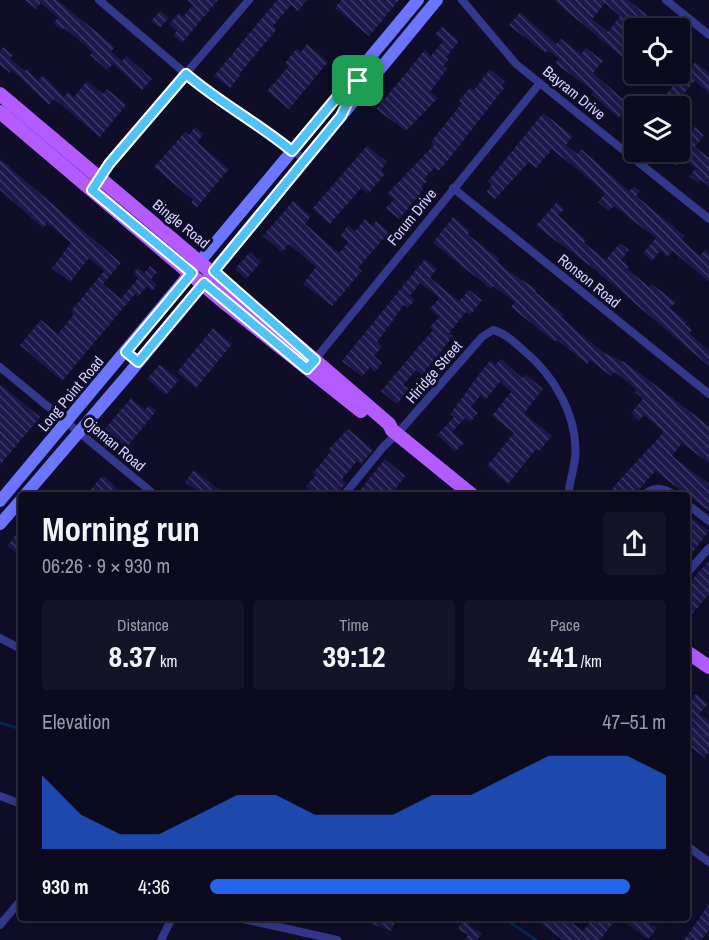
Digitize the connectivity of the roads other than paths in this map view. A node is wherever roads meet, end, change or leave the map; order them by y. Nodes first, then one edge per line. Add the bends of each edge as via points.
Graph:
1 (99, 0) edge
2 (249, 0) edge
3 (418, 0) edge
4 (437, 0) edge
5 (462, 0) edge
6 (666, 0) edge
7 (405, 15) junction
8 (709, 35) edge
9 (357, 73) junction
10 (186, 74) junction
11 (368, 83) junction
12 (540, 83) junction
13 (2, 103) edge
14 (341, 116) junction
15 (292, 151) junction
16 (304, 159) junction
17 (95, 184) junction
18 (453, 188) junction
19 (709, 219) edge
20 (201, 261) junction
21 (214, 271) junction
22 (192, 273) junction
23 (204, 283) junction
24 (126, 352) junction
25 (138, 362) junction
26 (311, 364) junction
27 (0, 367) edge
28 (709, 394) edge
29 (68, 423) junction
30 (80, 432) junction
31 (394, 432) junction
32 (28, 492) edge
33 (151, 492) edge
34 (346, 492) edge
35 (466, 492) edge
36 (569, 492) edge
37 (649, 492) edge
38 (670, 492) edge
39 (0, 501) edge
40 (18, 503) edge
41 (690, 506) edge
42 (709, 521) edge
43 (0, 524) edge
44 (709, 548) edge
45 (690, 570) edge
46 (0, 638) edge
47 (18, 647) edge
48 (690, 654) edge
49 (709, 667) edge
50 (0, 796) edge
51 (18, 803) edge
52 (690, 848) edge
53 (709, 862) edge
54 (18, 904) edge
55 (170, 921) edge
56 (253, 921) edge
57 (0, 925) edge
58 (314, 937) edge
59 (161, 940) edge
60 (337, 940) edge

1 - 10 street
2 - 10 street
3 - 7 main road, Long Point Road
4 - 11 main road, Long Point Road
5 - 12 street, Bayram Drive via 516,64
6 - 8 street
7 - 9 main road, Long Point Road
7 - 11 main road via 389,46 369,71
9 - 14 main road via 357,84
9 - 15 main road, Long Point Road
10 - 15 street via 218,101
10 - 17 street
11 - 14 main road, Long Point Road
12 - 18 street, Forum Drive
12 - 19 street, Bayram Drive
13 - 17 main road, Bingle Road
14 - 16 main road, Long Point Road
15 - 16 street
15 - 20 main road, Long Point Road
16 - 21 main road, Long Point Road
17 - 20 main road, Bingle Road
17 - 22 main road, Bingle Road
18 - 26 street, Forum Drive
18 - 28 street, Ronson Road
20 - 21 main road, Bingle Road
20 - 22 main road, Long Point Road
21 - 23 main road, Long Point Road
21 - 26 main road, Bingle Road
22 - 23 main road, Bingle Road
22 - 24 main road, Long Point Road
23 - 25 main road, Long Point Road
23 - 26 main road, Bingle Road
24 - 25 main road
24 - 29 main road, Long Point Road
25 - 30 main road, Long Point Road
26 - 31 main road, Bingle Road via 389,424
27 - 29 street, Ojeman Road
29 - 30 street, Ojeman Road
29 - 39 main road, Long Point Road
30 - 32 main road, Long Point Road
30 - 33 street, Ojeman Road
31 - 34 street, Hiridge Street
31 - 35 main road, Bingle Road
31 - 36 street, Hiridge Street via 482,337 493,330 531,356 559,393 572,426 575,457
37 - 38 street via 656,488
40 - 43 main road
41 - 42 street
44 - 45 street
46 - 47 street
48 - 49 main road
50 - 51 street
52 - 53 street
54 - 57 street
55 - 59 street
56 - 58 street
58 - 60 street

